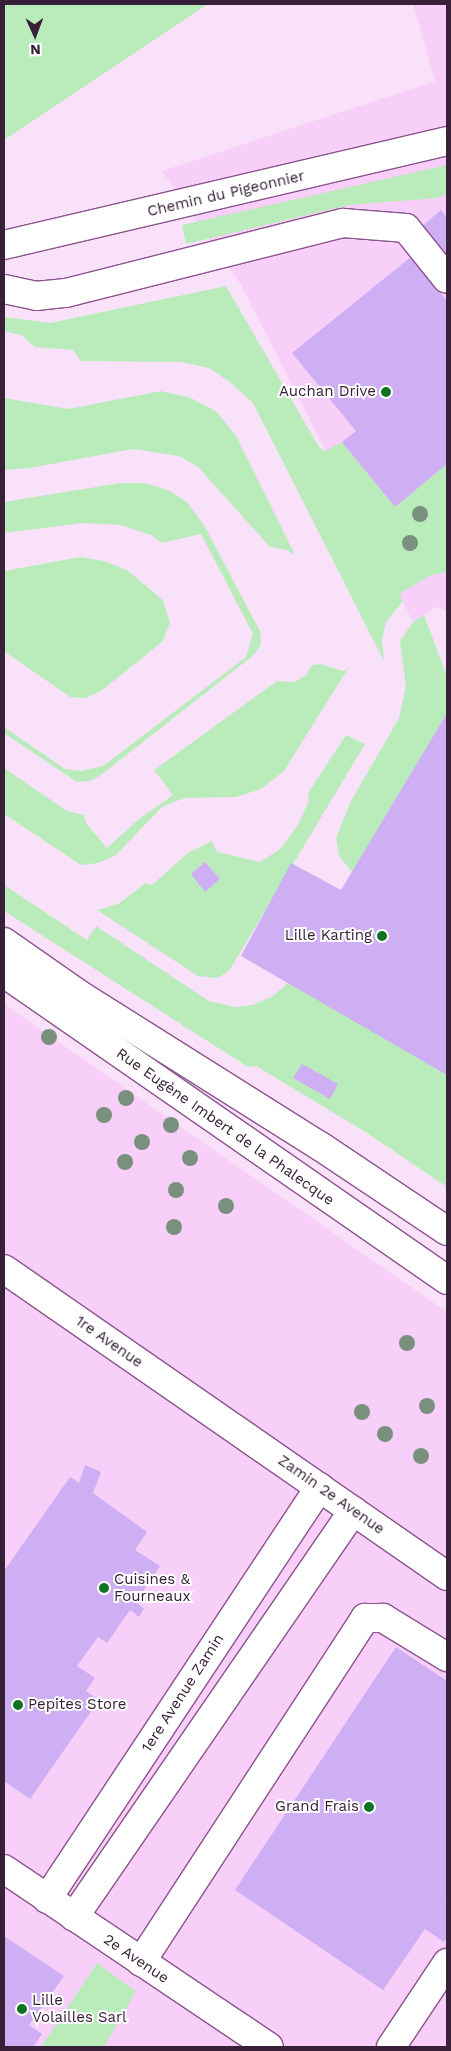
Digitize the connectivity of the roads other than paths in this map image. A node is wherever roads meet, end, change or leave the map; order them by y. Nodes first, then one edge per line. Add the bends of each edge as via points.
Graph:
1 (447, 141) edge
2 (4, 246) edge
3 (447, 279) edge
4 (4, 289) edge
5 (4, 942) edge
6 (4, 974) edge
7 (447, 1232) edge
8 (4, 1269) edge
9 (447, 1280) edge
10 (214, 1414) joint
11 (320, 1487) junction
12 (353, 1511) junction
13 (447, 1576) edge
14 (447, 1657) edge
15 (4, 1869) edge
16 (47, 1899) junction
17 (74, 1917) junction
18 (141, 1962) junction
19 (447, 1963) edge
20 (269, 2047) edge
21 (392, 2047) edge

1 - 2 street, Chemin du Pigeonnier
3 - 4 street via 406,228 343,223 66,293 36,296
5 - 7 street, Rue Eugène Imbert de la Phalecque via 80,995 320,1146
6 - 9 street, Rue Eugène Imbert de la Phalecque
8 - 10 street, 1re Avenue
10 - 11 street, Zamin 2e Avenue
11 - 12 street, Zamin 2e Avenue
11 - 16 street, 1ere Avenue Zamin
12 - 13 street, Zamin 2e Avenue
12 - 17 street
14 - 18 street via 383,1618 365,1618
15 - 16 street, 2e Avenue
16 - 17 street, 2e Avenue
17 - 18 street, 2e Avenue
18 - 20 street, 2e Avenue
19 - 21 street

